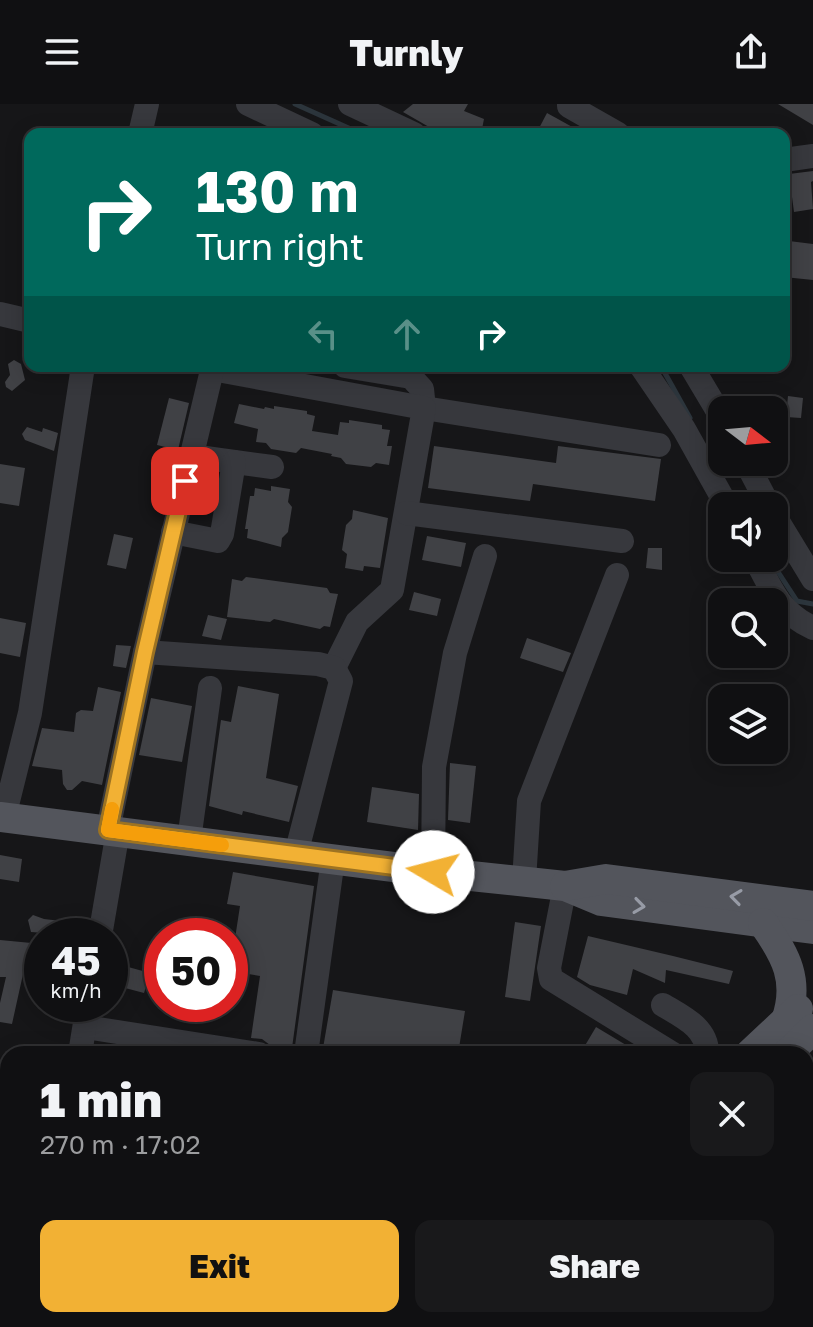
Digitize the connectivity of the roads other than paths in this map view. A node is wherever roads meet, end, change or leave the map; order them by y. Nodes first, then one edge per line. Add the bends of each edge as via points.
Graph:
1 (147, 104) edge
2 (248, 104) edge
3 (350, 104) edge
4 (569, 104) edge
5 (280, 127) edge
6 (141, 128) edge
7 (401, 128) edge
8 (608, 128) edge
9 (813, 156) edge
10 (790, 159) edge
11 (0, 314) edge
12 (24, 320) edge
13 (0, 329) edge
14 (24, 331) edge
15 (82, 372) edge
16 (211, 372) edge
17 (233, 372) edge
18 (381, 372) edge
19 (645, 372) edge
20 (695, 372) edge
21 (709, 396) edge
22 (424, 408) junction
23 (659, 445) dead end
24 (191, 456) junction
25 (234, 462) junction
26 (272, 467) dead end
27 (719, 492) edge
28 (406, 513) junction
29 (173, 532) junction
30 (788, 538) edge
31 (622, 541) dead end
32 (485, 556) dead end
33 (762, 572) edge
34 (617, 575) dead end
35 (813, 579) edge
36 (813, 628) edge
37 (145, 652) junction
38 (334, 668) junction
39 (210, 688) dead end
40 (2, 817) edge
41 (113, 830) junction
42 (189, 840) junction
43 (296, 854) junction
44 (333, 859) junction
45 (433, 872) junction
46 (524, 881) junction
47 (565, 886) junction
48 (793, 908) edge
49 (102, 918) edge
50 (813, 929) edge
51 (813, 993) edge
52 (663, 1005) dead end
53 (85, 1022) edge
54 (113, 1022) edge
55 (800, 1035) edge
56 (81, 1046) edge
57 (223, 1046) edge
58 (307, 1046) edge
59 (660, 1046) edge
60 (707, 1046) edge
61 (771, 1046) edge

1 - 6 street
2 - 5 street
3 - 7 street
4 - 8 street
9 - 10 street
11 - 12 street
13 - 14 street
15 - 40 street via 30,713
16 - 24 street
17 - 22 street
18 - 22 street via 411,377 422,389
19 - 27 street
20 - 21 street
22 - 23 street
22 - 28 street
24 - 25 street
24 - 29 street
25 - 26 street
25 - 29 street via 218,541
28 - 31 street
28 - 38 street via 392,590 357,622
29 - 37 street
30 - 35 street
32 - 45 street via 455,653 434,767
33 - 36 street via 779,604
34 - 46 street via 529,801
37 - 38 street
37 - 41 street
38 - 43 street via 341,681
39 - 42 street
40 - 41 main road
41 - 42 main road
41 - 49 street
42 - 43 main road
43 - 44 main road
44 - 45 main road
44 - 58 street
45 - 46 main road
46 - 47 main road
47 - 48 main road via 601,901
47 - 59 street via 551,979
48 - 50 main road
48 - 55 main road via 779,945 791,975
51 - 55 main road
52 - 60 street via 697,1026
53 - 56 street
54 - 57 street
55 - 61 main road

